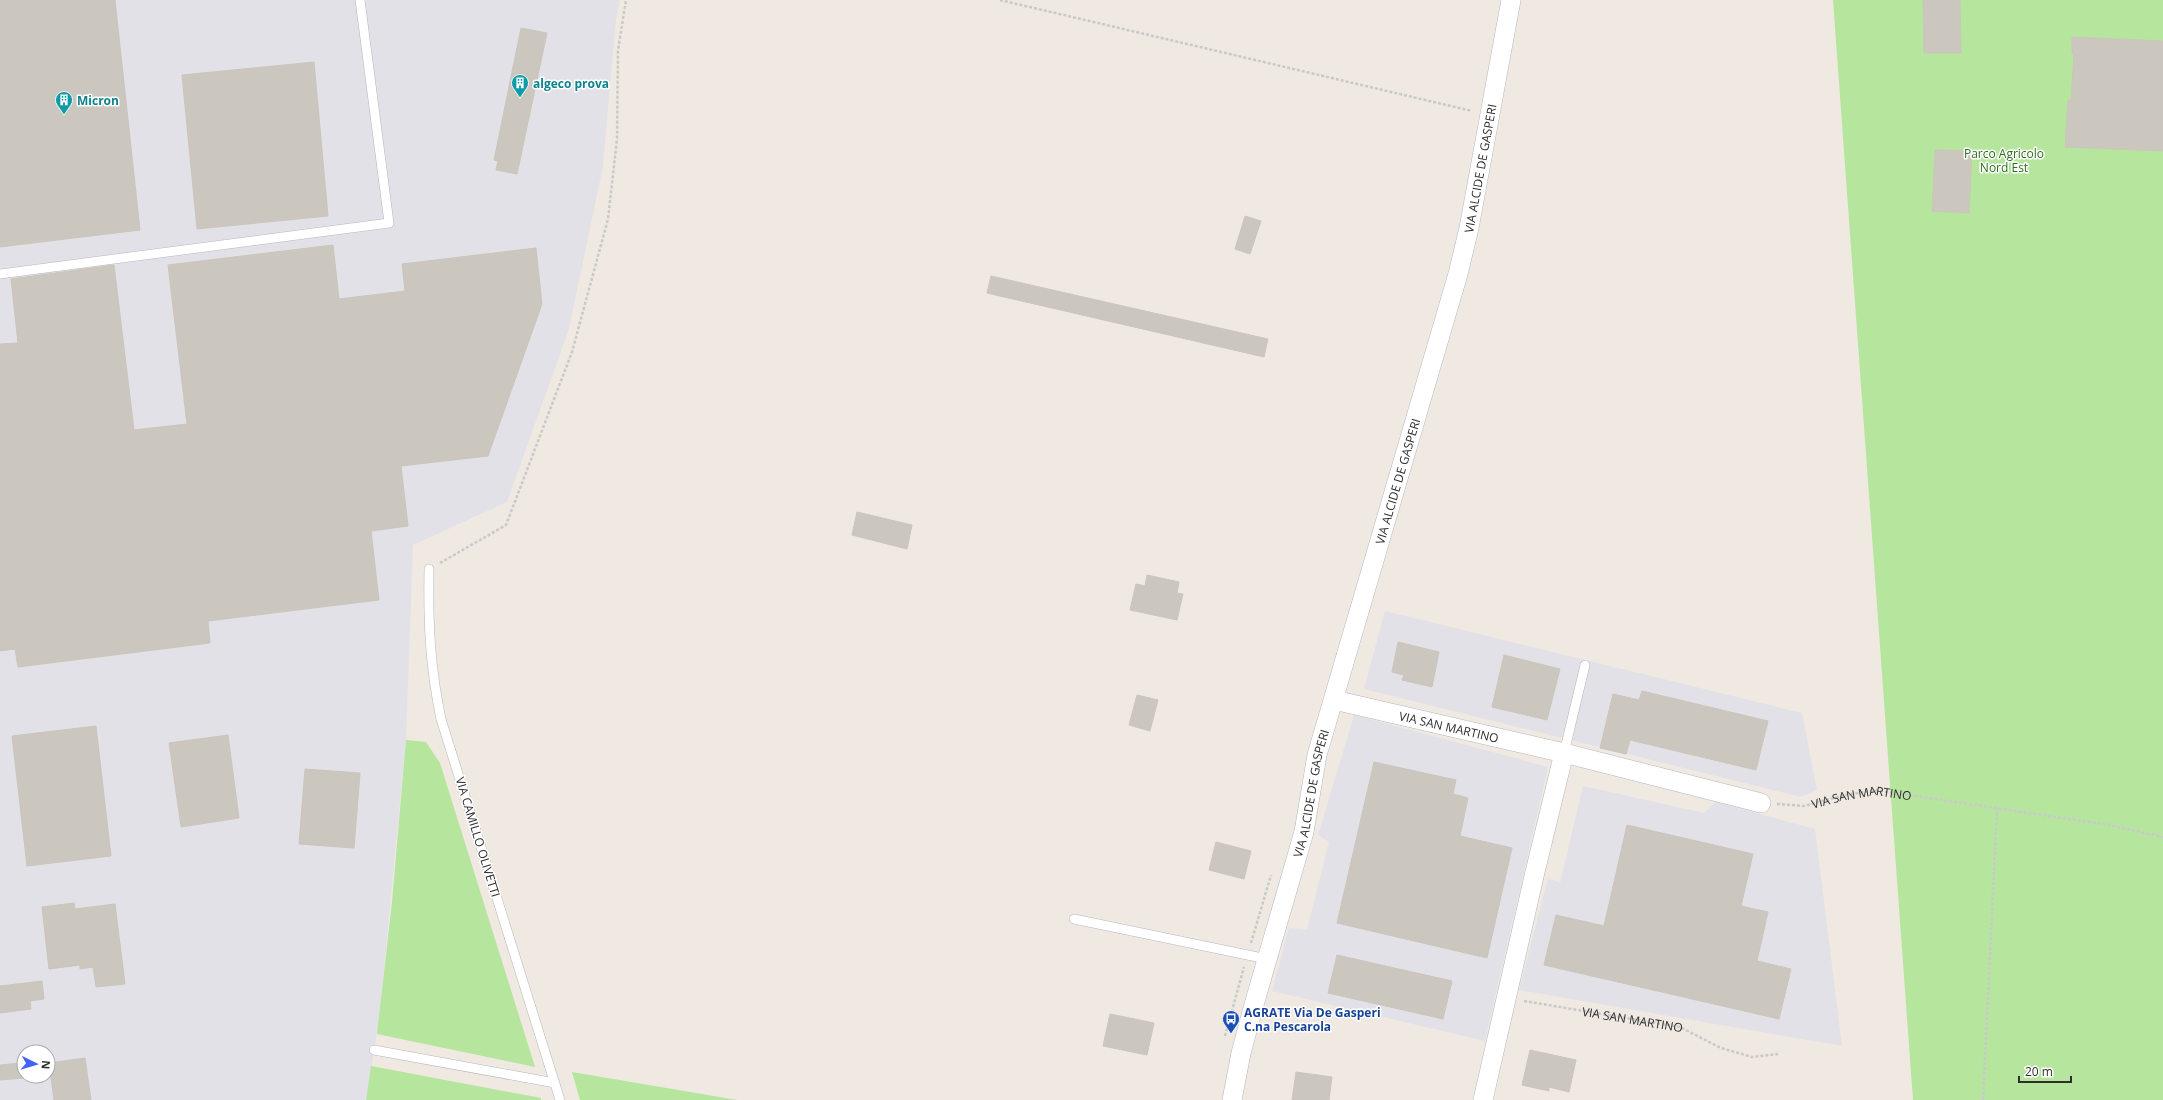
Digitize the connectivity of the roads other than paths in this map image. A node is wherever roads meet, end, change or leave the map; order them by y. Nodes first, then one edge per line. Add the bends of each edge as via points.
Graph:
1 (360, 0) edge
2 (1512, 0) edge
3 (0, 274) edge
4 (429, 569) road end
5 (1585, 665) dead end
6 (1334, 700) junction
7 (1564, 753) junction
8 (1761, 803) road end
9 (1074, 919) dead end
10 (1267, 959) junction
11 (374, 1050) dead end
12 (555, 1083) junction
13 (560, 1100) edge
14 (1232, 1100) edge
15 (1483, 1100) edge

1 - 3 lane via 389,223
2 - 6 street, VIA ALCIDE DE GASPERI via 1460,268
4 - 12 lane, VIA CAMILLO OLIVETTI via 432,678 441,719
5 - 7 lane
6 - 7 street, VIA SAN MARTINO
6 - 10 street, VIA ALCIDE DE GASPERI via 1317,755 1302,841
7 - 8 street, VIA SAN MARTINO
7 - 15 street
9 - 10 lane
10 - 14 street, VIA ALCIDE DE GASPERI via 1241,1053
11 - 12 lane
12 - 13 lane, VIA CAMILLO OLIVETTI

